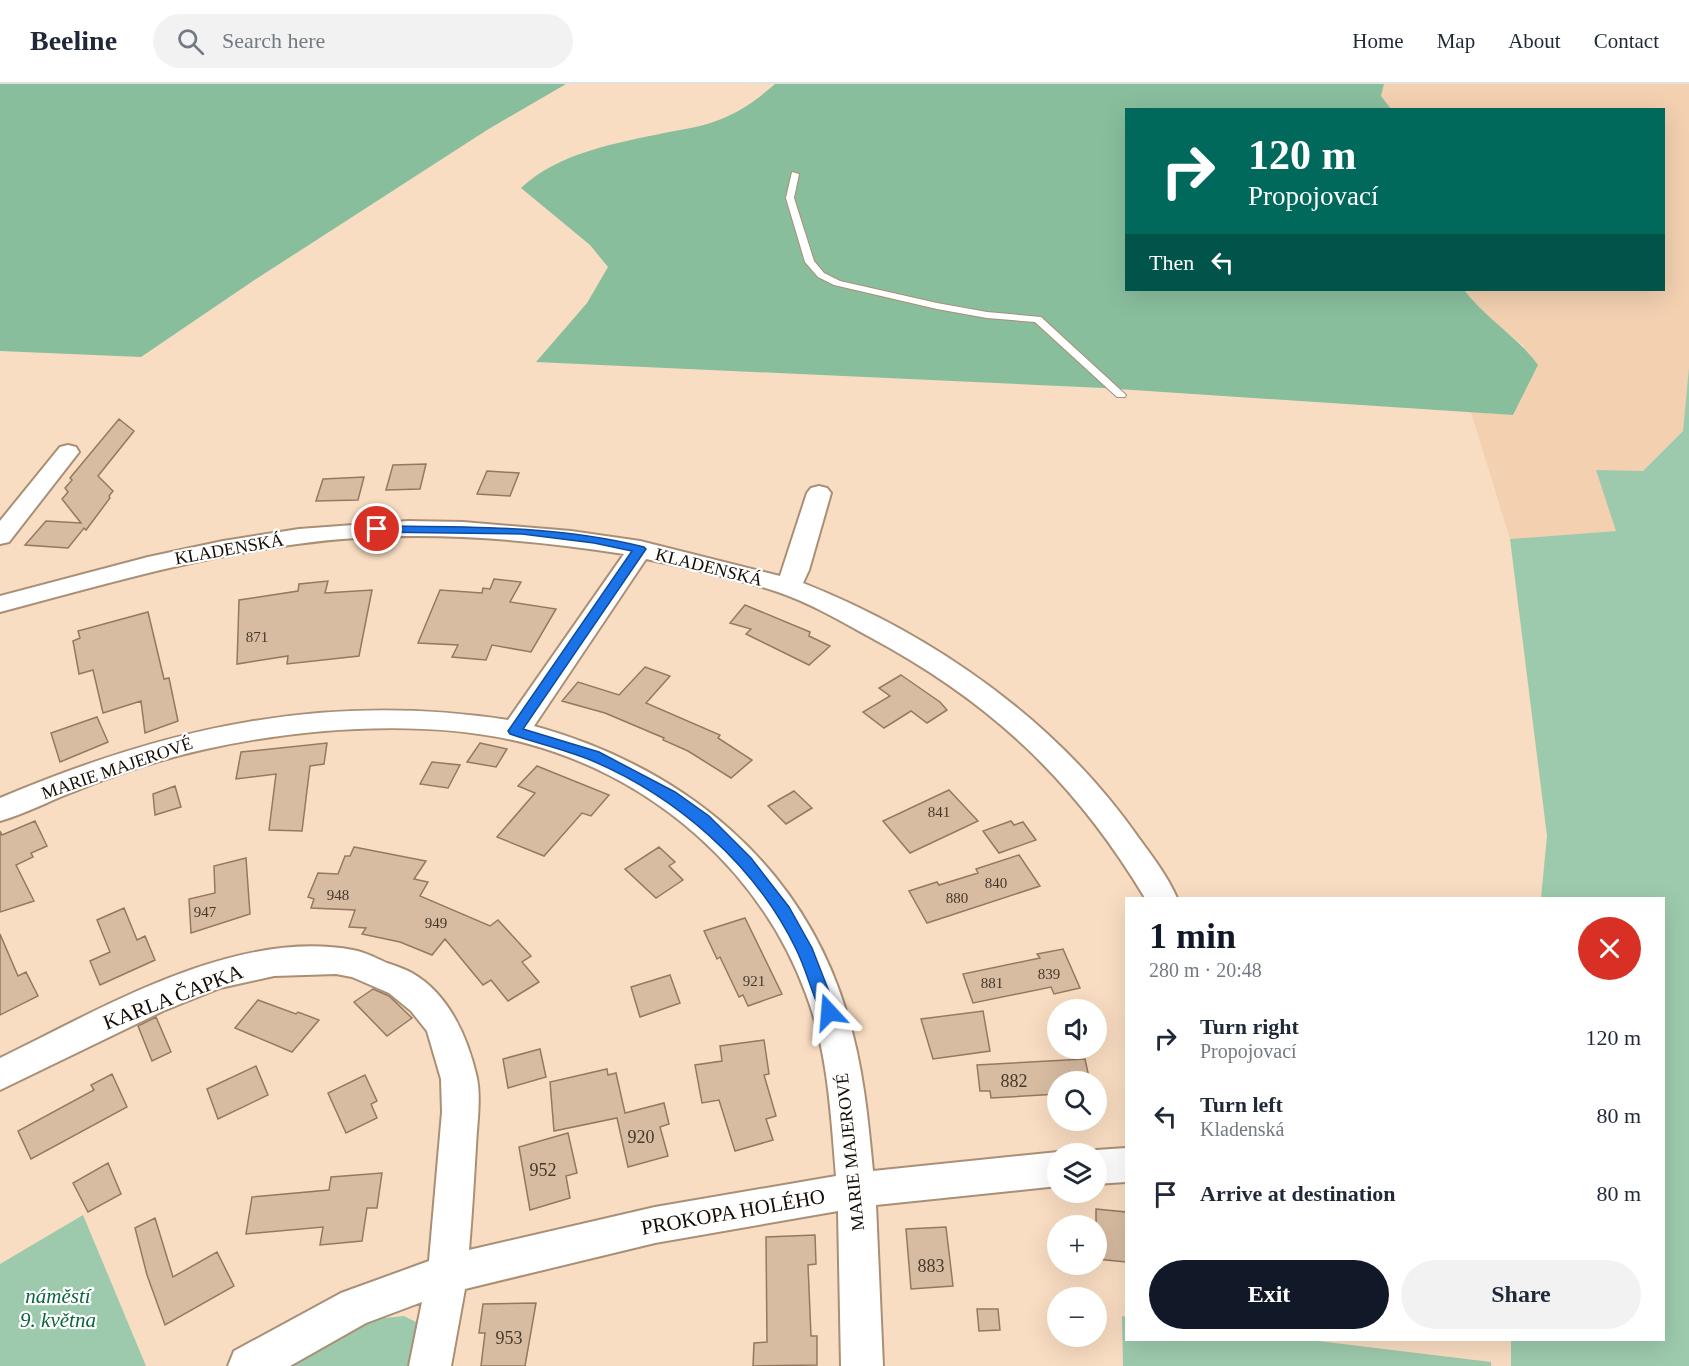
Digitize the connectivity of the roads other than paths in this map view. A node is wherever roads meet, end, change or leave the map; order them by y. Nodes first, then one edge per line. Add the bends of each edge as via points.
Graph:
1 (795, 174) dead end
2 (1122, 395) dead end
3 (68, 452) dead end
4 (819, 493) dead end
5 (0, 537) edge
6 (640, 549) junction
7 (788, 587) junction
8 (0, 604) edge
9 (515, 731) junction
10 (0, 810) edge
11 (1160, 897) edge
12 (0, 1075) edge
13 (1125, 1165) edge
14 (1107, 1166) edge
15 (1047, 1170) edge
16 (856, 1190) junction
17 (448, 1274) junction
18 (249, 1366) edge
19 (430, 1366) edge
20 (862, 1366) edge

1 - 2 lane via 790,198 810,262 821,275 837,283 973,313 1038,319
3 - 5 street
4 - 7 street
6 - 7 street, KLADENSKÁ
6 - 8 street, KLADENSKÁ via 522,531 377,529 299,536 187,555
6 - 9 street
7 - 11 street, KLADENSKÁ via 904,643 990,700 1043,745 1098,806 1126,841
9 - 10 street, MARIE MAJEROVÉ via 461,723 367,718 259,728 146,754
9 - 16 street, MARIE MAJEROVÉ via 594,756 669,795 703,820 757,875 804,948 825,996 838,1043
12 - 17 street, KARLA ČAPKA via 151,1001 243,968 274,962 336,962 356,964 402,983 442,1025 459,1079
13 - 14 street
15 - 16 street, PROKOPA HOLÉHO
16 - 17 street, PROKOPA HOLÉHO via 654,1225
16 - 20 street, MARIE MAJEROVÉ
17 - 18 street via 355,1307
17 - 19 street

